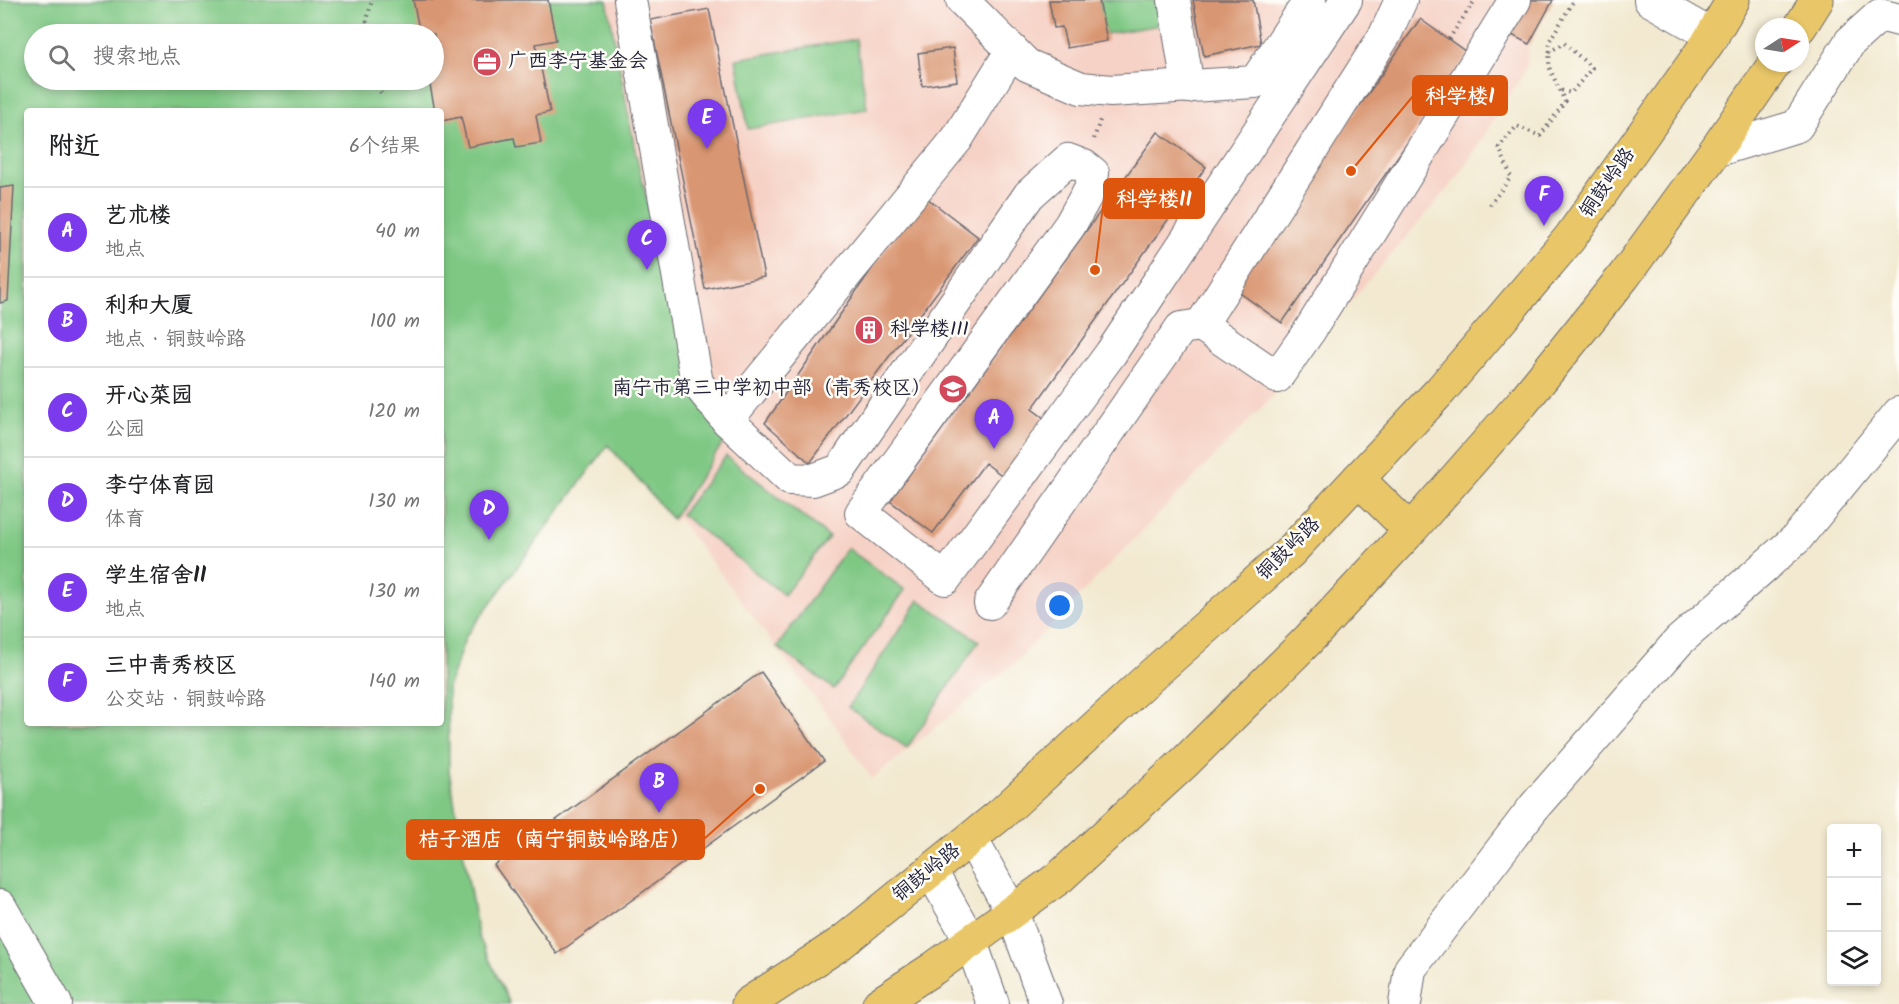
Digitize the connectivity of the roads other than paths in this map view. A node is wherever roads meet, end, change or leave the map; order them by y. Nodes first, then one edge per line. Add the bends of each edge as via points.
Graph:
1 (630, 0) edge
2 (962, 0) edge
3 (1174, 0) edge
4 (1311, 0) edge
5 (1346, 0) edge
6 (1401, 0) edge
7 (1515, 0) edge
8 (1650, 0) edge
9 (1733, 0) edge
10 (1817, 0) edge
11 (1806, 18) edge
12 (1899, 20) edge
13 (1713, 36) junction
14 (1012, 50) junction
15 (1769, 72) edge
16 (1188, 87) junction
17 (1715, 151) junction
18 (1201, 325) junction
19 (1899, 413) edge
20 (727, 420) junction
21 (1358, 479) junction
22 (1410, 530) junction
23 (990, 603) dead end
24 (971, 838) junction
25 (931, 871) junction
26 (0, 906) edge
27 (1012, 912) junction
28 (970, 942) junction
29 (56, 1004) edge
30 (748, 1004) edge
31 (879, 1004) edge
32 (993, 1004) edge
33 (1046, 1004) edge
34 (1405, 1004) edge

1 - 20 street via 697,383
2 - 14 street
3 - 16 street
4 - 16 street via 1255,82
5 - 20 street via 1111,353 945,579 861,513 1070,225 1091,187 1092,173 1084,166 1068,160 1029,195 840,470 813,480 790,479
6 - 18 street via 1385,35
7 - 18 street via 1277,377
8 - 13 street
9 - 13 main road, 铜鼓岭路
10 - 11 main road
12 - 17 street via 1880,15 1850,42 1797,126
13 - 21 main road, 铜鼓岭路 via 1569,239 1441,390
14 - 16 street via 1028,65 1081,88 1111,91
14 - 20 street via 957,139
15 - 17 main road
17 - 22 main road via 1610,294 1522,403
18 - 23 street via 1181,328
19 - 34 street via 1796,539 1679,640 1534,807 1410,969
21 - 22 main road
21 - 24 main road, 铜鼓岭路 via 1289,553
22 - 27 main road via 1307,641 1185,762 1060,877
24 - 25 main road, 铜鼓岭路
24 - 27 street
25 - 28 street
25 - 30 main road, 铜鼓岭路 via 841,943
26 - 29 street
27 - 28 main road
27 - 33 street
28 - 31 main road
28 - 32 street

